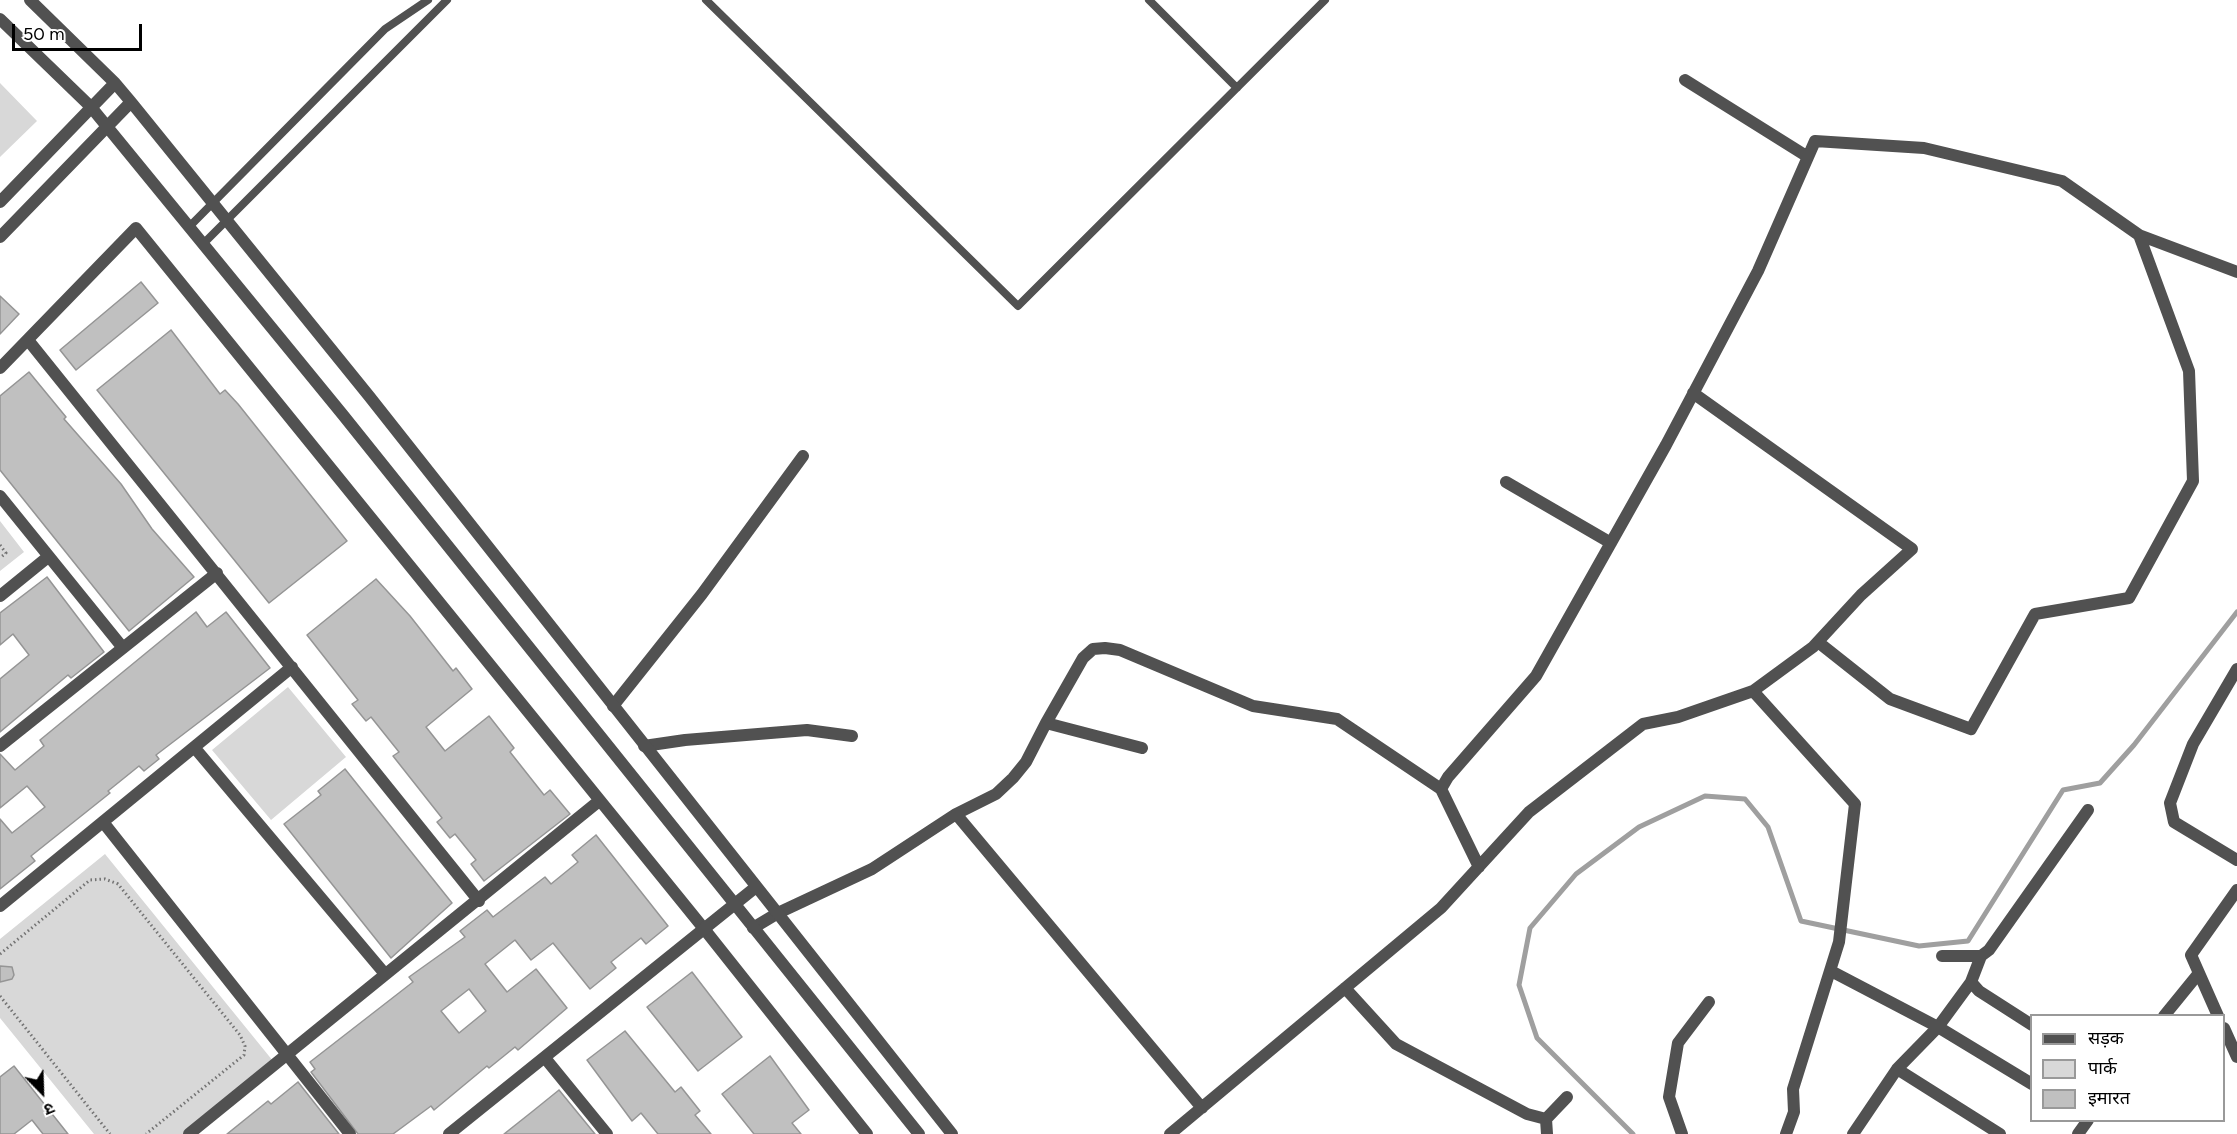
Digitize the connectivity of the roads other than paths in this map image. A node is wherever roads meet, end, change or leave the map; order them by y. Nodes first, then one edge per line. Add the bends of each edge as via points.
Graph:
1 (30, 0) edge
2 (428, 0) edge
3 (447, 0) edge
4 (706, 0) edge
5 (1149, 0) edge
6 (1325, 0) edge
7 (0, 19) edge
8 (1685, 80) dead end
9 (115, 83) junction
10 (1237, 88) junction
11 (131, 102) junction
12 (91, 107) junction
13 (107, 127) junction
14 (1808, 156) junction
15 (0, 202) edge
16 (212, 203) junction
17 (227, 221) junction
18 (189, 227) junction
19 (2139, 235) junction
20 (0, 237) edge
21 (203, 244) junction
22 (2237, 272) edge
23 (28, 340) junction
24 (0, 368) edge
25 (1694, 393) junction
26 (803, 456) dead end
27 (1506, 482) dead end
28 (0, 496) edge
29 (1611, 543) junction
30 (48, 557) junction
31 (217, 573) junction
32 (0, 596) edge
33 (1818, 642) junction
34 (123, 648) junction
35 (292, 667) junction
36 (2237, 669) edge
37 (1753, 691) junction
38 (614, 706) junction
39 (1046, 723) junction
40 (852, 736) dead end
41 (0, 746) edge
42 (644, 746) junction
43 (194, 747) junction
44 (1142, 748) dead end
45 (1441, 789) junction
46 (599, 801) junction
47 (2088, 810) dead end
48 (956, 814) junction
49 (103, 822) junction
50 (2237, 860) edge
51 (1479, 867) junction
52 (756, 887) junction
53 (2237, 890) edge
54 (479, 901) junction
55 (0, 906) edge
56 (736, 906) junction
57 (778, 913) junction
58 (753, 928) junction
59 (705, 930) junction
60 (1942, 956) dead end
61 (1981, 956) junction
62 (1831, 971) junction
63 (2199, 973) junction
64 (385, 974) junction
65 (1971, 982) junction
66 (1345, 988) junction
67 (1709, 1002) dead end
68 (2166, 1014) edge
69 (2217, 1014) edge
70 (2030, 1024) edge
71 (1938, 1027) junction
72 (2225, 1032) edge
73 (286, 1055) junction
74 (2237, 1057) edge
75 (545, 1058) junction
76 (1897, 1070) junction
77 (2030, 1083) edge
78 (1567, 1097) dead end
79 (1202, 1108) junction
80 (1546, 1119) junction
81 (189, 1134) edge
82 (350, 1134) edge
83 (449, 1134) edge
84 (607, 1134) edge
85 (867, 1134) edge
86 (919, 1134) edge
87 (952, 1134) edge
88 (1170, 1134) edge
89 (1547, 1134) edge
90 (1682, 1134) edge
91 (1786, 1134) edge
92 (1853, 1134) edge
93 (2000, 1134) edge

1 - 9 street
2 - 16 lane via 384,29
3 - 17 lane
4 - 10 lane via 1018,306
5 - 10 lane
6 - 10 lane
7 - 12 street
8 - 14 street
9 - 11 street
9 - 12 street
11 - 13 street
11 - 16 street
12 - 13 street
12 - 15 street
13 - 18 street
13 - 20 street
14 - 19 street via 1815,141 1924,148 1998,165 2062,181
14 - 25 street via 1758,271
16 - 17 street
16 - 18 lane
17 - 21 lane
17 - 38 street
18 - 21 street
19 - 22 street
19 - 33 street via 2189,371 2193,480 2128,598 2036,614 1971,729 1890,699
21 - 56 street
23 - 24 street
23 - 31 street
23 - 46 street via 136,228
25 - 29 street
25 - 33 street via 1912,549 1861,595
26 - 38 street
27 - 29 street
28 - 30 street
29 - 45 street via 1536,676
30 - 32 street
30 - 34 street
31 - 34 street
31 - 35 street
33 - 37 street
34 - 41 street
35 - 43 street
35 - 54 street
36 - 50 street via 2193,744 2170,804 2174,822
37 - 51 street via 1678,717 1643,724 1528,812
37 - 62 street via 1855,804 1839,942
38 - 42 street
39 - 44 street
39 - 45 street via 1083,658 1093,649 1105,648 1130,654 1253,705 1337,719
39 - 48 street via 1013,778 996,794
40 - 42 street via 807,730
42 - 52 street
43 - 49 street
43 - 64 street
45 - 51 street
46 - 54 street
46 - 59 street
47 - 61 street
48 - 57 street via 872,869
48 - 79 street
49 - 55 street
49 - 73 street
51 - 66 street via 1441,908
52 - 56 street
52 - 57 street
53 - 63 street via 2191,955
54 - 64 street
56 - 58 street
56 - 59 street
57 - 58 street
57 - 87 street
58 - 86 street
59 - 75 street
59 - 85 street
60 - 61 street
61 - 65 street
62 - 71 street
62 - 91 street via 1793,1089 1794,1112
63 - 68 street
63 - 69 street
64 - 73 street
65 - 70 street
65 - 71 street
66 - 79 street
66 - 80 street via 1396,1044 1527,1114
67 - 90 street via 1678,1043 1670,1097
71 - 76 street
71 - 77 street
72 - 74 street
73 - 81 street
73 - 82 street
75 - 83 street
75 - 84 street
76 - 92 street
76 - 93 street
78 - 80 street
79 - 88 street
80 - 89 street

